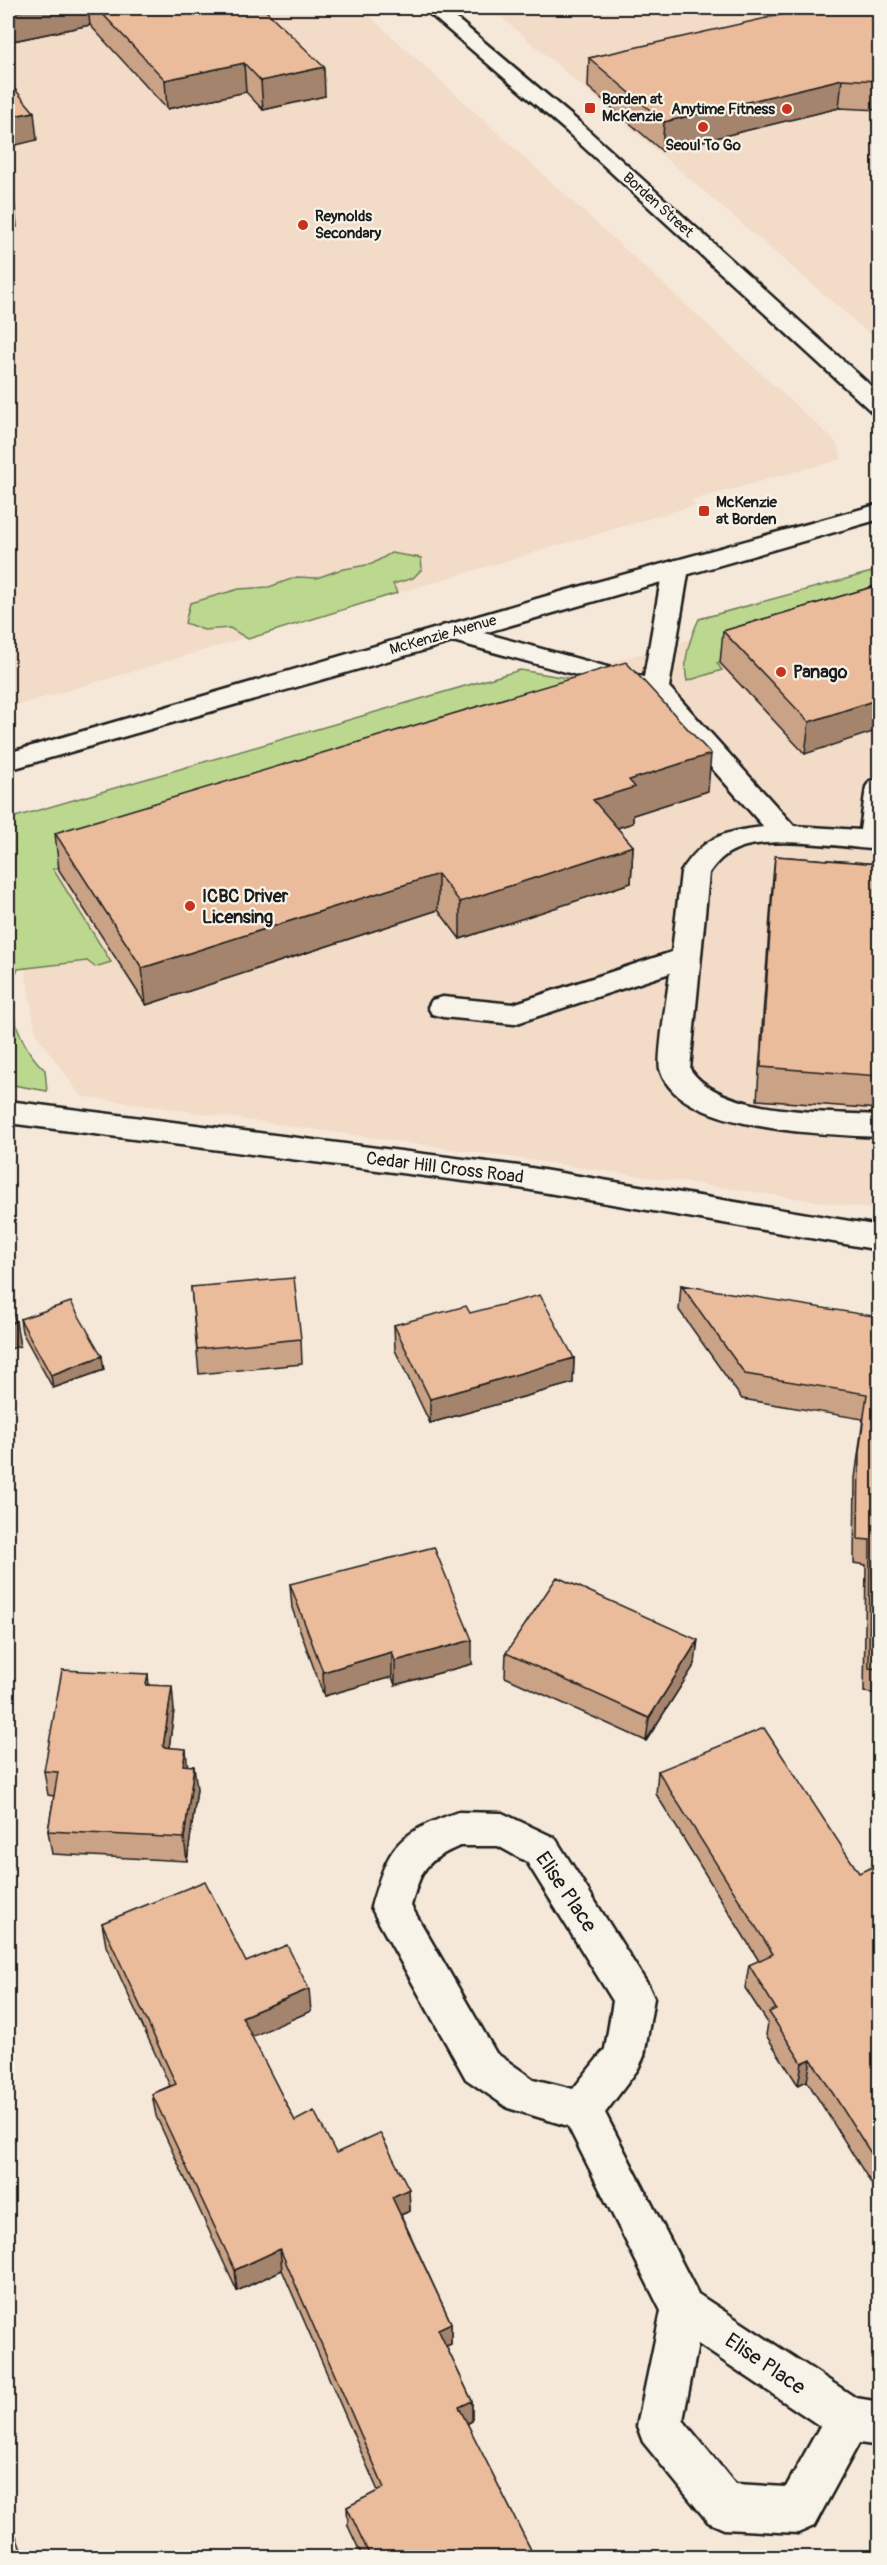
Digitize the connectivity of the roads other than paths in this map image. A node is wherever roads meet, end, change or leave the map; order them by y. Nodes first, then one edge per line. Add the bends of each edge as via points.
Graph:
1 (433, 8) edge
2 (879, 407) edge
3 (879, 511) edge
4 (676, 568) junction
5 (451, 632) junction
6 (655, 687) junction
7 (8, 762) edge
8 (879, 788) edge
9 (787, 835) junction
10 (876, 841) edge
11 (687, 957) junction
12 (443, 1007) dead end
13 (8, 1112) edge
14 (879, 1126) edge
15 (879, 1238) edge
16 (582, 2110) junction
17 (683, 2309) junction
18 (864, 2422) edge

1 - 2 street, Borden Street via 572,126
3 - 4 street, McKenzie Avenue
4 - 5 street, McKenzie Avenue
4 - 6 street
5 - 6 street
5 - 7 street, McKenzie Avenue
6 - 9 street
8 - 10 street
9 - 10 street
9 - 11 street via 740,837 713,849 695,872
11 - 12 street via 514,1014
11 - 14 street via 675,1069 686,1085 713,1103 763,1116
13 - 15 street, Cedar Hill Cross Road via 519,1177
16 - 16 street, Elise Place via 624,2056 634,1998 541,1850 502,1830 458,1829 421,1845 401,1871 391,1907 481,2066 523,2095
16 - 17 street, Elise Place
17 - 18 street, Elise Place
17 - 18 street, Elise Place via 659,2427 724,2506 798,2510

